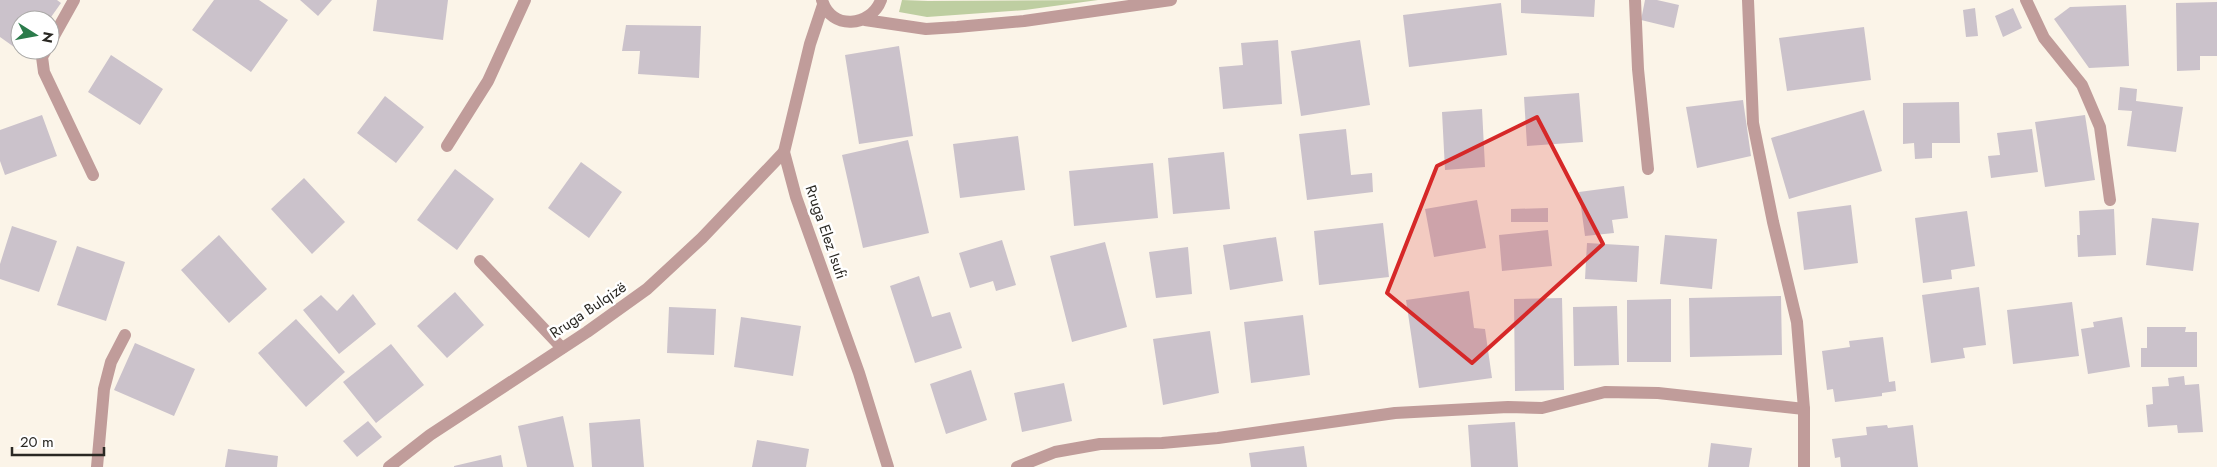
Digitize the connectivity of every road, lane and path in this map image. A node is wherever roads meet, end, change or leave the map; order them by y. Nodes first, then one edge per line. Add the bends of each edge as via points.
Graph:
1 (74, 0) edge
2 (525, 0) edge
3 (881, 0) edge
4 (1171, 0) edge
5 (1635, 0) edge
6 (1748, 0) edge
7 (2026, 0) edge
8 (823, 3) edge
9 (865, 20) junction
10 (60, 25) edge
11 (42, 60) edge
12 (447, 146) dead end
13 (784, 152) junction
14 (1648, 168) dead end
15 (93, 175) dead end
16 (2110, 200) dead end
17 (480, 261) dead end
18 (125, 335) dead end
19 (562, 348) junction
20 (1804, 409) junction
21 (97, 467) edge
22 (389, 467) edge
23 (888, 467) edge
24 (1018, 467) edge
25 (1804, 467) edge

1 - 10 street
2 - 12 street via 488,80
3 - 9 street
4 - 9 street via 1024,21 942,28 926,29
5 - 14 street
6 - 20 street via 1753,123 1797,322
7 - 16 street via 2044,38 2082,85 2100,127
8 - 9 street via 837,19
8 - 13 street, Rruga Elez Isufi
11 - 15 street via 44,72
13 - 19 street, Rruga Bulqizë via 702,238 647,289
13 - 23 street, Rruga Elez Isufi via 796,197 859,373
17 - 19 street
18 - 21 street via 111,362 104,389
19 - 22 street, Rruga Bulqizë via 430,435
20 - 24 street via 1658,393 1605,392 1542,408 1395,413 1218,438 1100,444 1054,452
20 - 25 street

